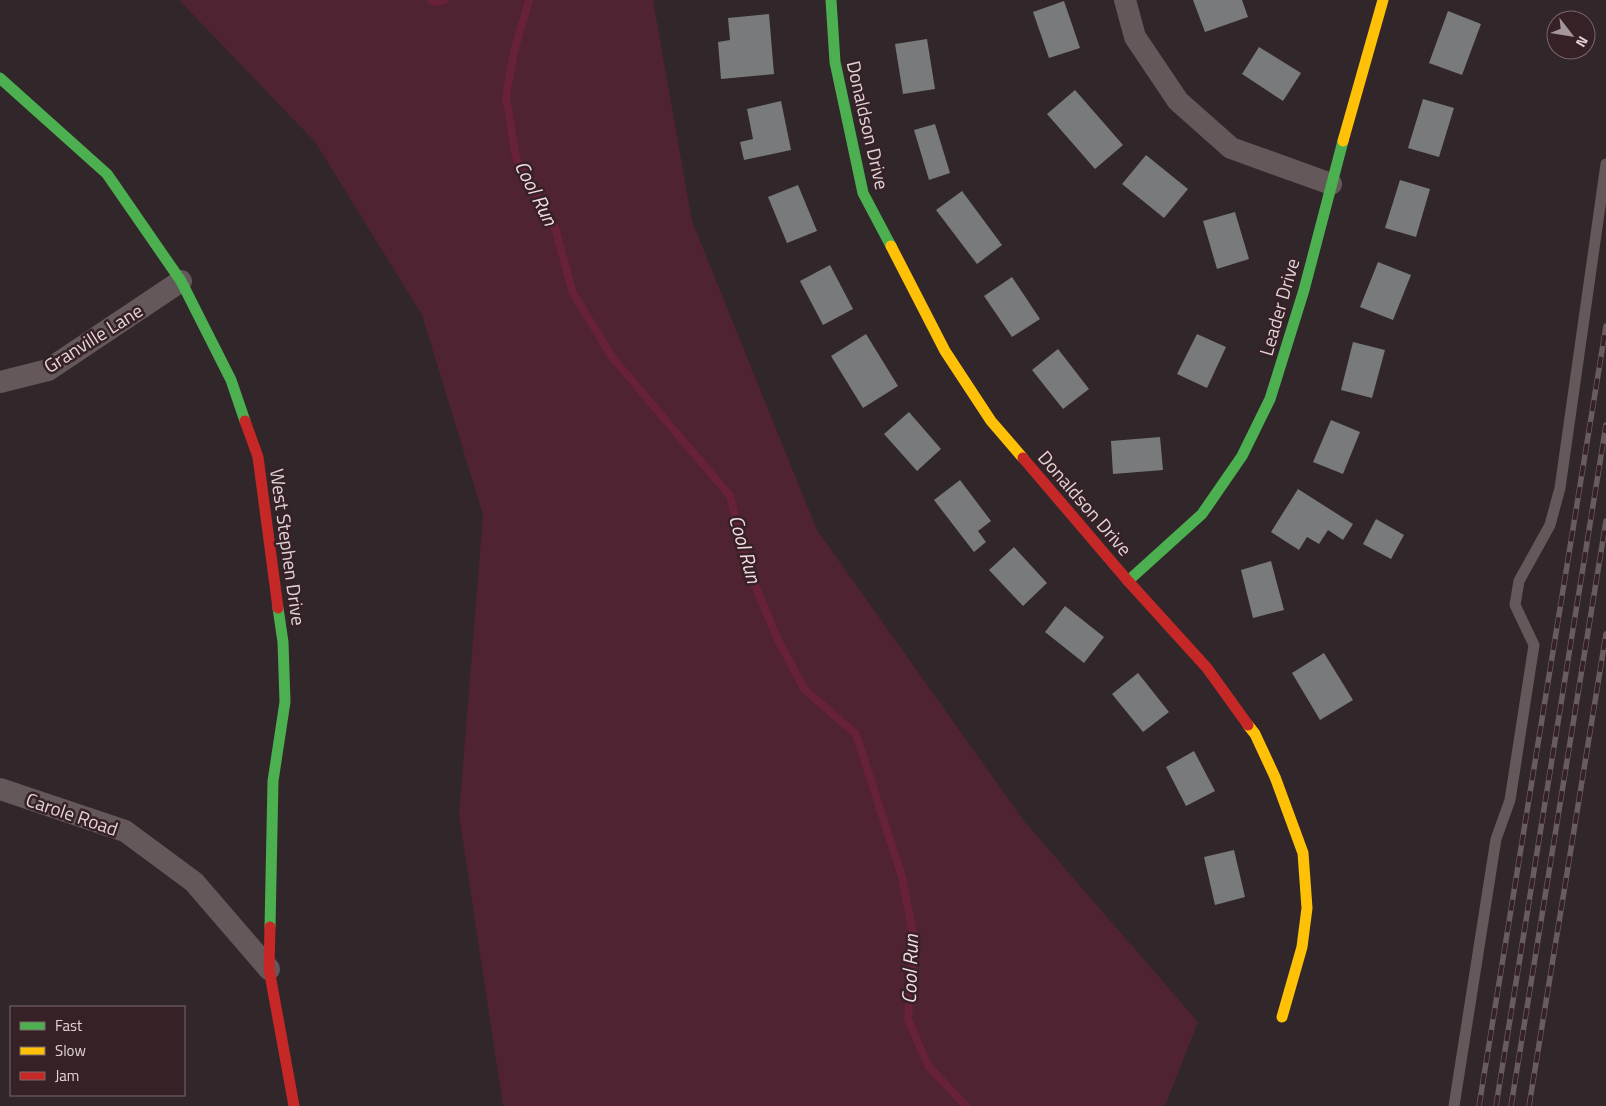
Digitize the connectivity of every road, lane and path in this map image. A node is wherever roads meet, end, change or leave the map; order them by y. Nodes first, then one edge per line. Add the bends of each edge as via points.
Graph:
1 (831, 0) edge
2 (1125, 0) edge
3 (1384, 0) edge
4 (0, 78) edge
5 (1606, 164) edge
6 (1331, 184) junction
7 (181, 281) junction
8 (0, 382) edge
9 (1128, 581) junction
10 (0, 789) edge
11 (269, 969) junction
12 (1282, 1017) dead end
13 (294, 1106) edge
14 (1454, 1106) edge

1 - 9 street, Donaldson Drive via 835,62 863,193 944,351 991,421
2 - 6 street via 1134,37 1178,102 1231,148
3 - 6 street, Leader Drive
4 - 7 street, West Stephen Drive via 107,174
5 - 14 lane via 1560,488 1550,525 1519,581 1515,605 1534,644 1510,800 1496,839
6 - 9 street, Leader Drive via 1304,290 1270,400 1242,456 1202,514
7 - 8 street, Granville Lane via 48,370
7 - 11 street, West Stephen Drive via 231,380 258,457 283,642 285,702 274,781
9 - 12 street, Donaldson Drive via 1208,668 1255,734 1303,853 1307,908 1302,947
10 - 11 street, Carole Road via 125,831 194,882
11 - 13 street, West Stephen Drive

